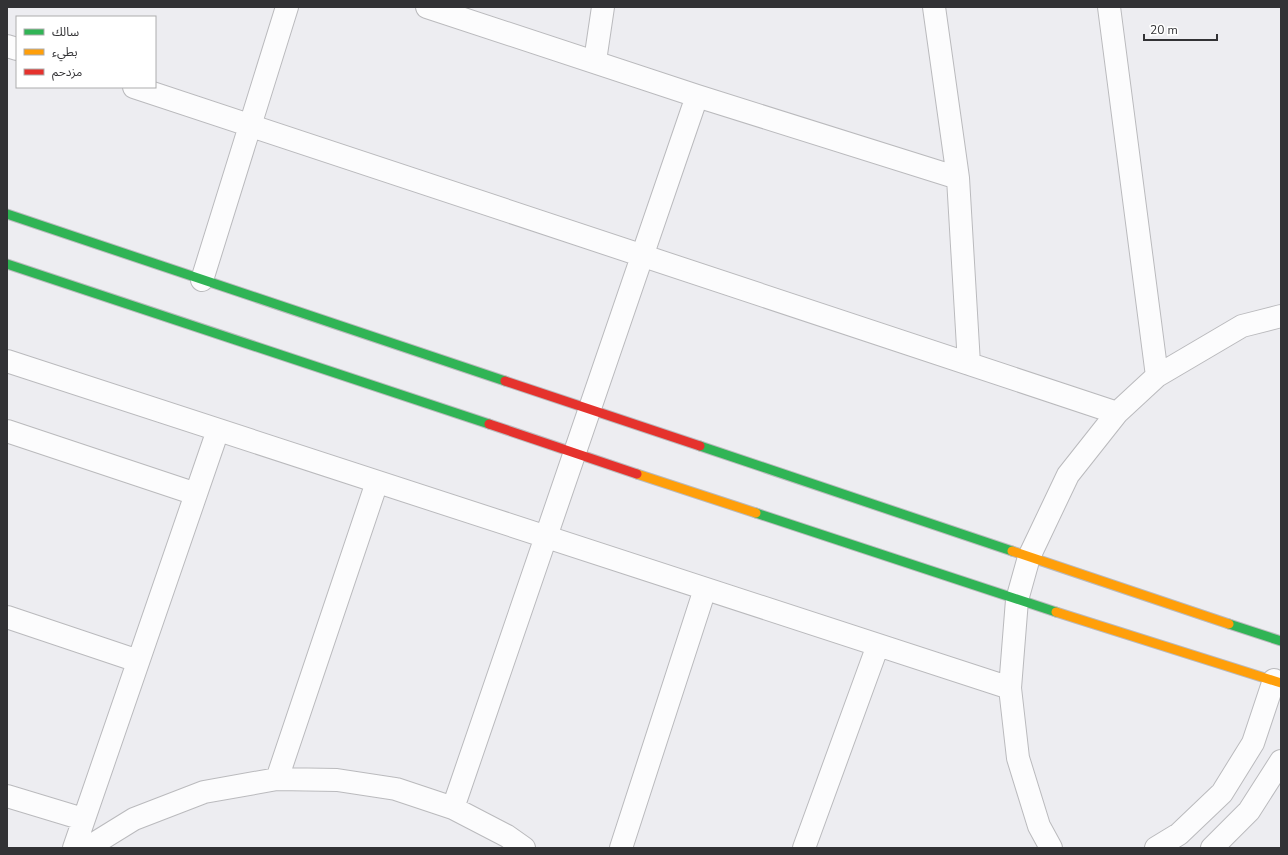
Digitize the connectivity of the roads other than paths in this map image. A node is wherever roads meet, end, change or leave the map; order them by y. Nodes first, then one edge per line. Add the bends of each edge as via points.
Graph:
1 (287, 7) edge
2 (427, 7) edge
3 (603, 7) edge
4 (934, 7) edge
5 (1109, 7) edge
6 (595, 61) junction
7 (137, 88) edge
8 (697, 96) junction
9 (250, 124) junction
10 (958, 178) junction
11 (7, 214) edge
12 (642, 255) junction
13 (7, 264) edge
14 (202, 280) junction
15 (1281, 316) edge
16 (7, 361) edge
17 (969, 364) junction
18 (1157, 376) junction
19 (590, 410) junction
20 (1117, 412) junction
21 (218, 430) junction
22 (7, 431) edge
23 (575, 452) junction
24 (377, 482) junction
25 (196, 494) junction
26 (546, 537) junction
27 (1029, 557) junction
28 (705, 589) junction
29 (1017, 600) junction
30 (7, 617) edge
31 (1281, 642) edge
32 (878, 645) junction
33 (138, 661) junction
34 (1277, 681) edge
35 (1010, 688) junction
36 (1281, 761) edge
37 (277, 779) junction
38 (7, 796) edge
39 (454, 808) junction
40 (83, 819) junction
41 (74, 848) edge
42 (87, 848) edge
43 (524, 848) edge
44 (620, 848) edge
45 (804, 848) edge
46 (1051, 848) edge
47 (1156, 848) edge
48 (1212, 848) edge

1 - 9 street
2 - 6 street
3 - 6 street
4 - 10 street
5 - 18 street
6 - 8 street
7 - 9 street
8 - 10 street
8 - 12 street
9 - 12 street
9 - 14 street
10 - 17 street
11 - 14 street
12 - 17 street
12 - 19 street
13 - 23 street
14 - 19 street
15 - 18 street via 1242,326
16 - 21 street
17 - 20 street
18 - 20 street
19 - 23 street
19 - 27 street
20 - 27 street via 1068,474
21 - 24 street
21 - 25 street
22 - 25 street
23 - 26 street
23 - 29 street
24 - 26 street
24 - 37 street
25 - 33 street
26 - 28 street
26 - 39 street
27 - 29 street
27 - 31 street
28 - 32 street
28 - 44 street
29 - 34 street
29 - 35 street
30 - 33 street
32 - 35 street
32 - 45 street
33 - 40 street
34 - 47 street via 1253,743 1222,793 1179,834
35 - 46 street via 1018,758 1039,826
36 - 48 street via 1249,811
37 - 39 street via 337,780 396,789
37 - 42 street via 204,792 134,818
38 - 40 street
39 - 43 street
40 - 41 street

